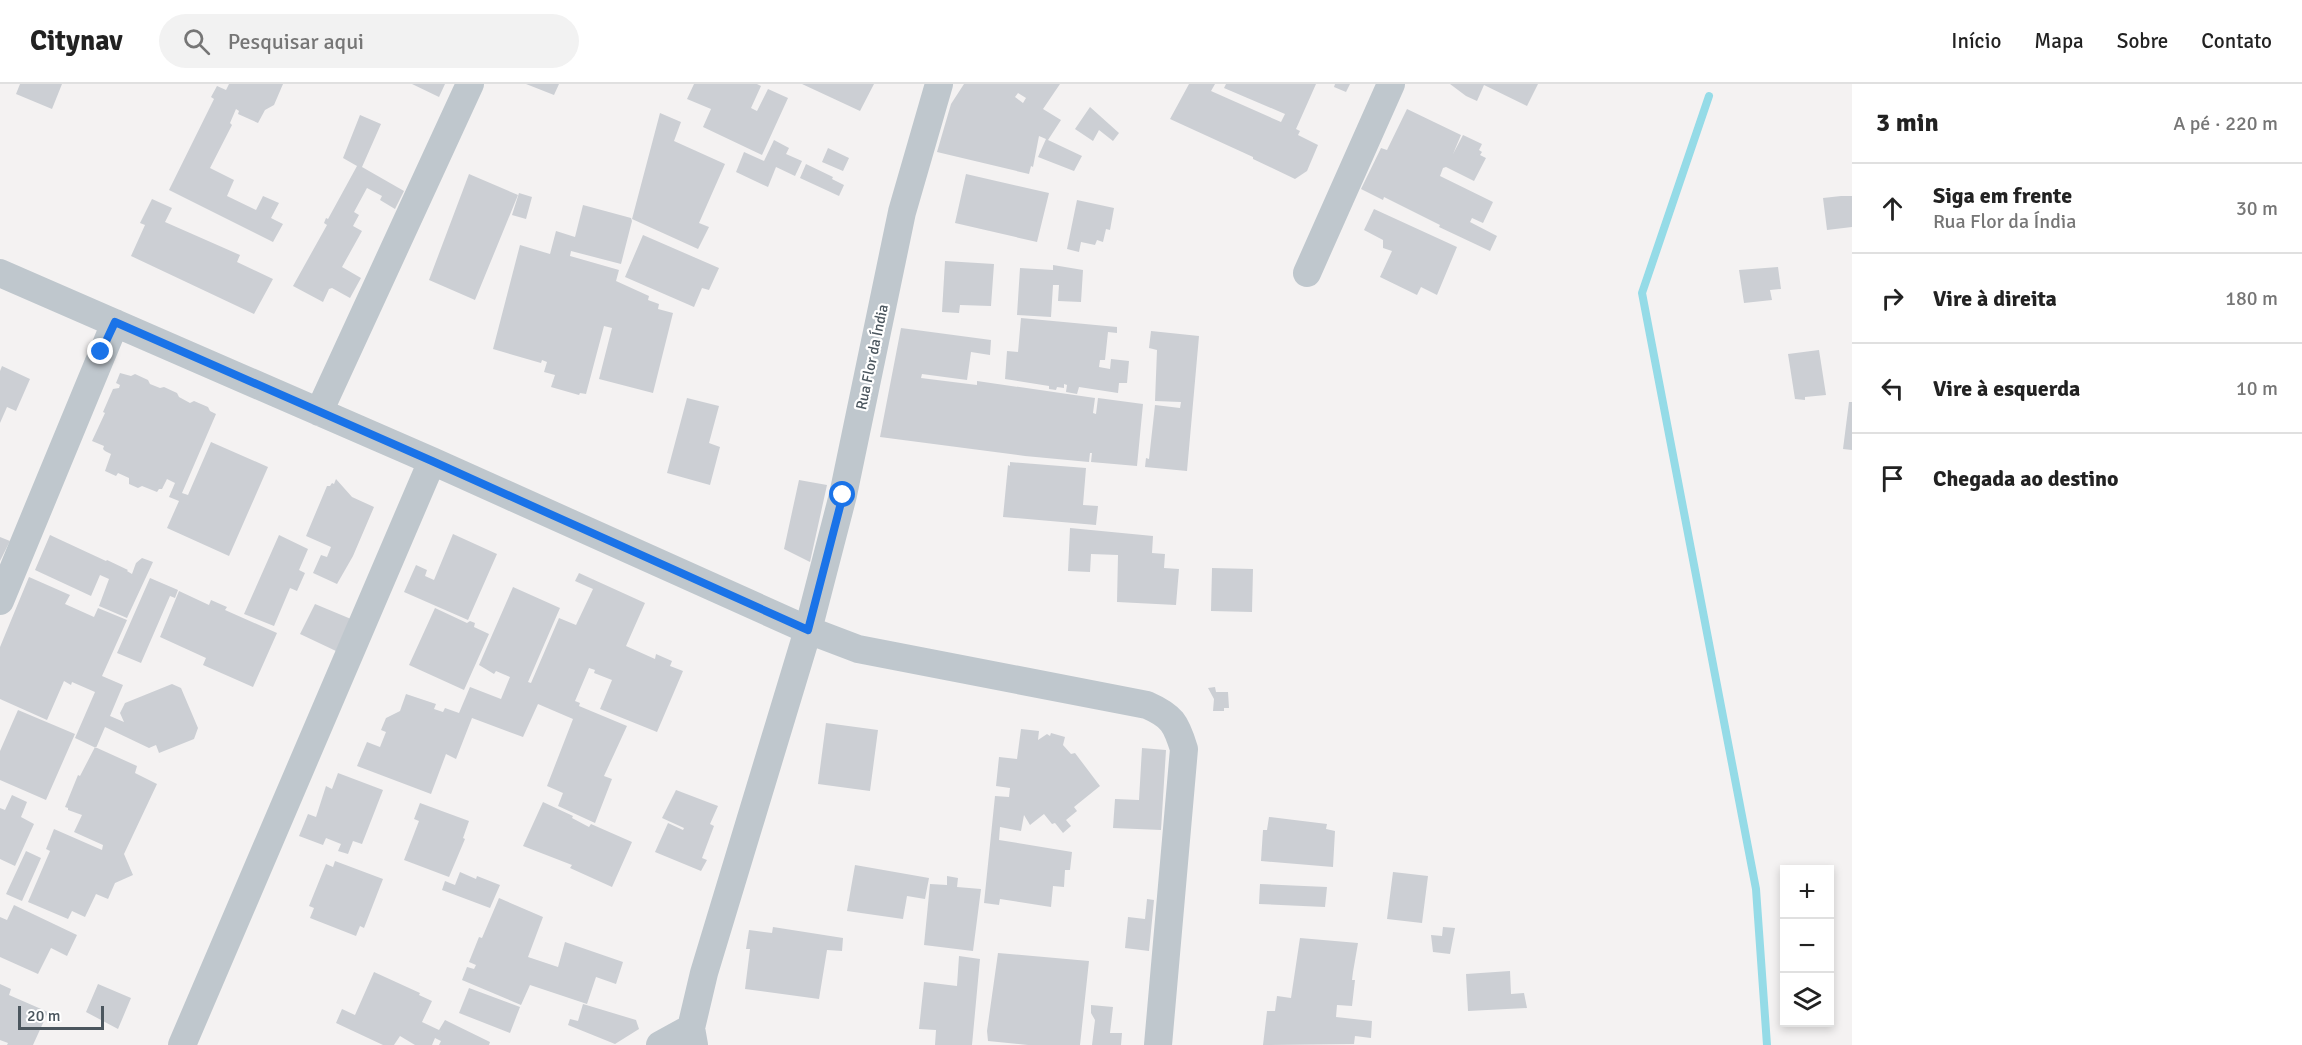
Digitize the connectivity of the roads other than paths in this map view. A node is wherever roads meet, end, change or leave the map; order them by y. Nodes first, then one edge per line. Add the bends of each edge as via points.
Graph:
1 (471, 84) edge
2 (939, 84) edge
3 (1391, 84) edge
4 (0, 273) edge
5 (1307, 273) dead end
6 (115, 322) junction
7 (319, 412) junction
8 (432, 461) junction
9 (0, 601) edge
10 (808, 630) junction
11 (693, 1036) edge
12 (182, 1045) edge
13 (660, 1045) edge
14 (1158, 1045) edge

1 - 7 street
2 - 10 street, Rua Flor da Índia via 902,212 843,495
3 - 5 street
4 - 6 street
6 - 7 street
6 - 9 street
7 - 8 street
8 - 10 street
8 - 12 street
10 - 11 street, Rua Flor da Índia via 704,973
10 - 14 street via 858,649 1147,705 1165,713 1177,726 1184,749
11 - 13 street

